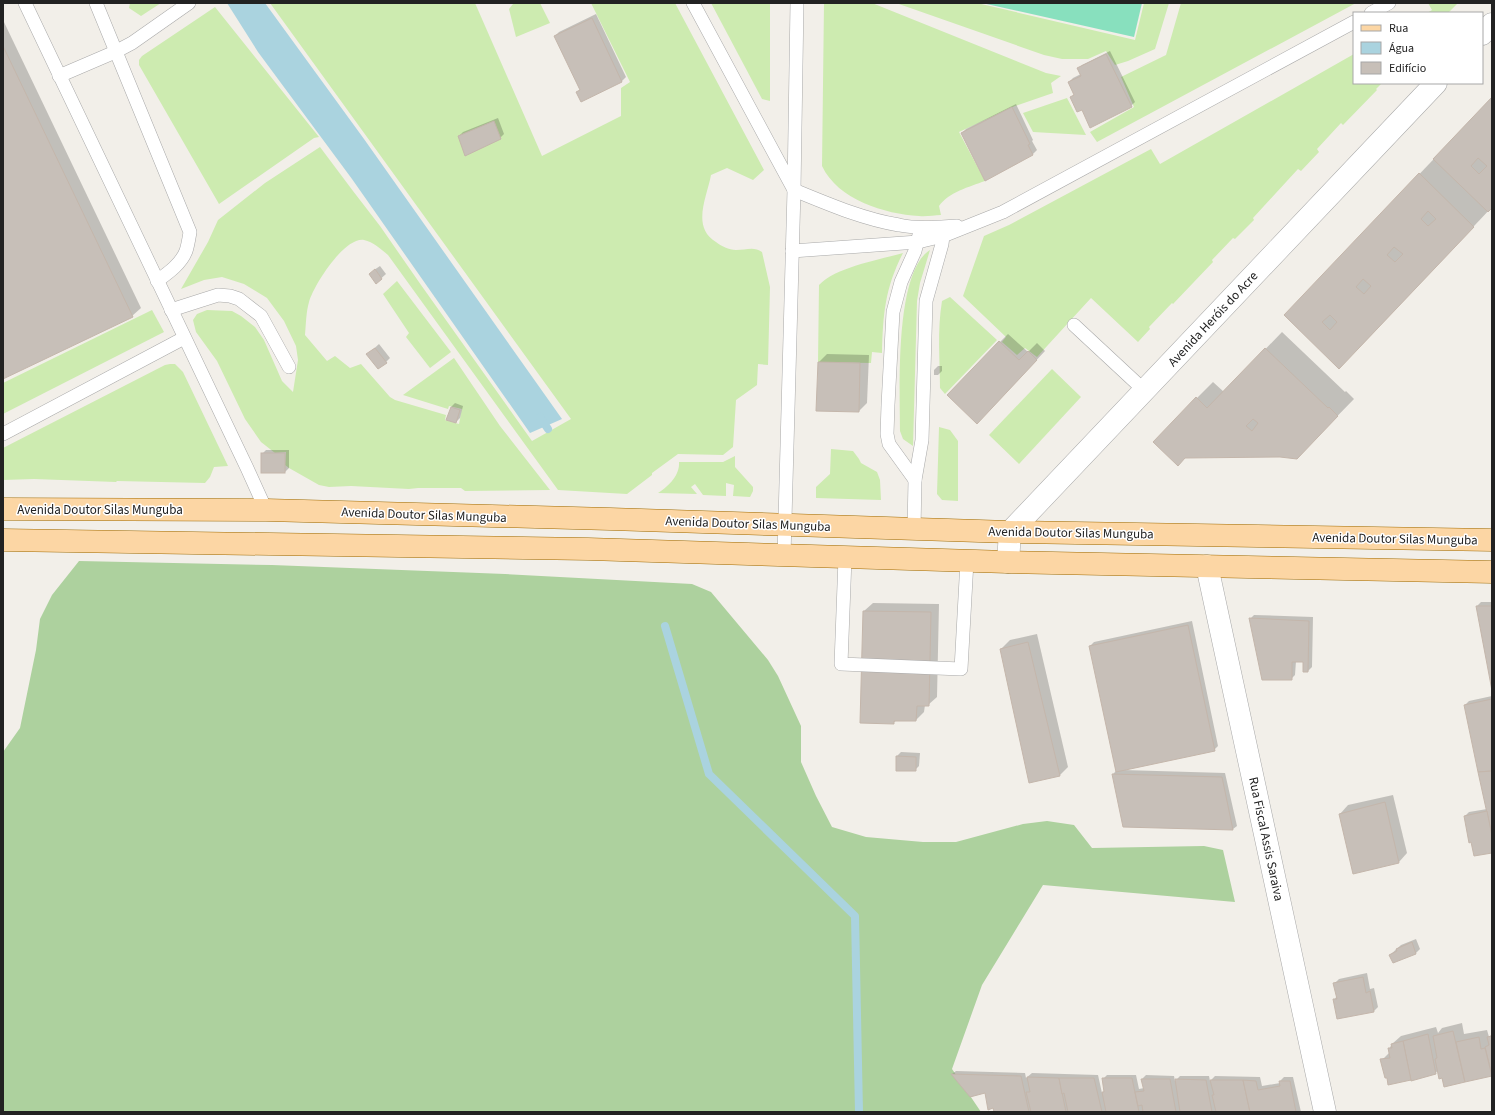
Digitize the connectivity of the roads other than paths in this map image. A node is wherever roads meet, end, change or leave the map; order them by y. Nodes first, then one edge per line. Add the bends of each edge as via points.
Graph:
1 (25, 3) edge
2 (96, 3) edge
3 (189, 3) edge
4 (693, 3) edge
5 (796, 3) edge
6 (1389, 3) edge
7 (1373, 12) edge
8 (1353, 23) edge
9 (1492, 24) edge
10 (1483, 33) edge
11 (115, 52) junction
12 (59, 76) junction
13 (1435, 84) edge
14 (794, 190) junction
15 (921, 228) junction
16 (944, 232) junction
17 (918, 242) junction
18 (792, 251) junction
19 (157, 281) junction
20 (171, 310) junction
21 (1074, 326) dead end
22 (184, 338) junction
23 (289, 367) dead end
24 (1145, 391) junction
25 (3, 434) edge
26 (915, 480) junction
27 (3, 509) edge
28 (266, 510) junction
29 (785, 525) junction
30 (914, 529) junction
31 (1010, 532) junction
32 (3, 540) edge
33 (1492, 540) edge
34 (784, 556) junction
35 (845, 558) junction
36 (967, 561) junction
37 (1008, 562) junction
38 (1207, 566) junction
39 (1492, 572) edge
40 (1325, 1112) edge

1 - 12 lane
2 - 11 lane
3 - 11 lane
4 - 14 lane
5 - 14 lane
6 - 7 lane
8 - 16 lane via 1003,212 971,225
9 - 10 street
11 - 12 lane
11 - 19 lane via 190,232 186,252 180,261
12 - 19 lane
13 - 24 street, Avenida Heróis do Acre
14 - 15 lane via 873,219
14 - 18 lane
15 - 16 lane
15 - 17 lane
16 - 17 lane
16 - 26 lane via 926,301 922,440
17 - 18 lane
17 - 26 lane via 901,282 893,312 887,434 889,444
18 - 29 lane
19 - 20 lane
20 - 22 lane
20 - 23 lane via 218,295 239,299 261,316
21 - 24 lane
22 - 25 lane
22 - 28 lane
24 - 31 street, Avenida Heróis do Acre
26 - 30 lane
27 - 28 main road, Avenida Doutor Silas Munguba
28 - 29 main road, Avenida Doutor Silas Munguba
29 - 30 main road, Avenida Doutor Silas Munguba
29 - 34 lane
30 - 31 main road, Avenida Doutor Silas Munguba
31 - 33 main road, Avenida Doutor Silas Munguba
31 - 37 street
32 - 34 main road via 588,549
34 - 35 main road
35 - 36 main road
35 - 36 lane via 841,664 961,669
36 - 37 main road
37 - 38 main road
38 - 39 main road
38 - 40 street, Rua Fiscal Assis Saraiva

